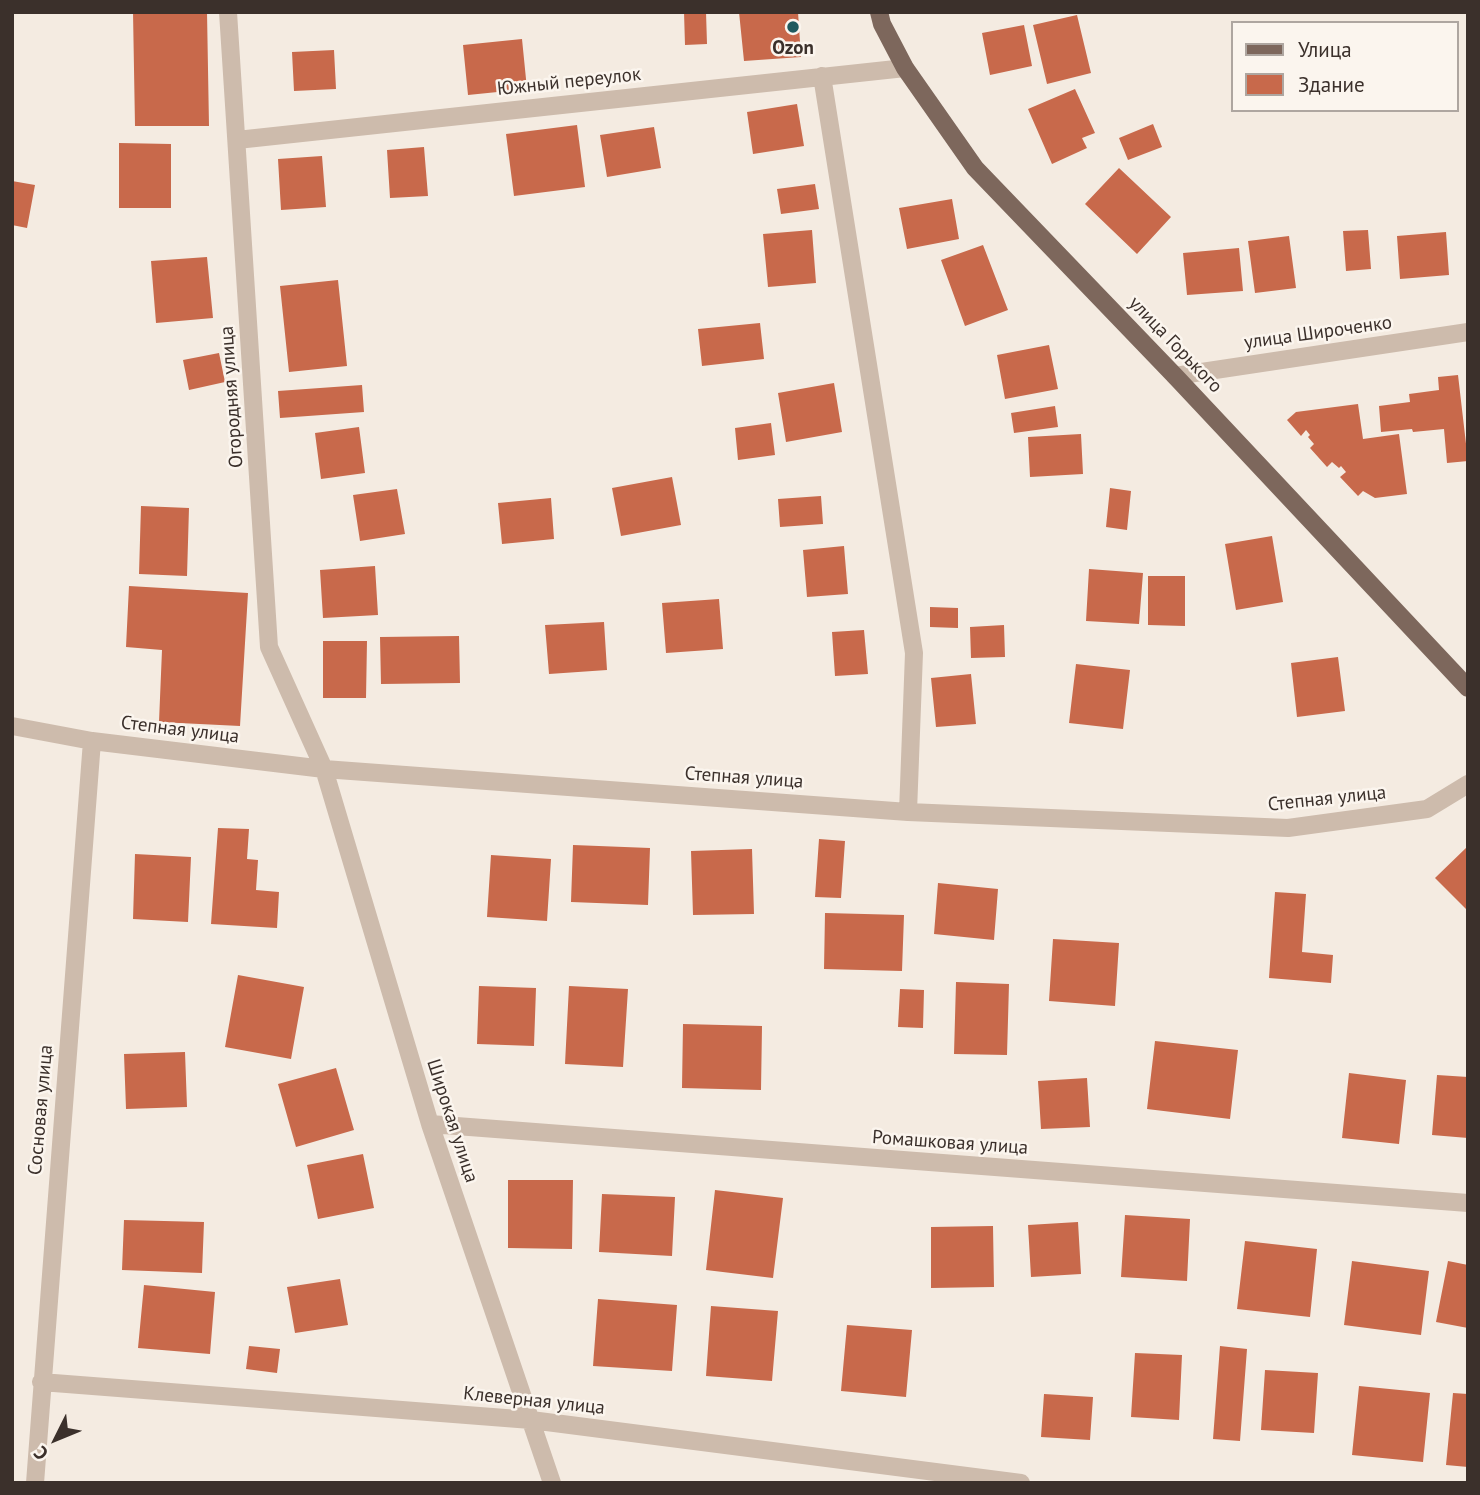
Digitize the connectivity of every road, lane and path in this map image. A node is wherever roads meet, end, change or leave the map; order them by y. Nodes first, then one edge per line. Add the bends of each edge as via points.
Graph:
1 (228, 12) edge
2 (879, 12) edge
3 (905, 68) junction
4 (822, 76) junction
5 (237, 140) junction
6 (1468, 332) edge
7 (1175, 376) junction
8 (1468, 688) edge
9 (12, 726) edge
10 (92, 741) junction
11 (324, 769) junction
12 (1468, 784) edge
13 (908, 811) junction
14 (430, 1124) junction
15 (1468, 1203) edge
16 (41, 1382) junction
17 (531, 1420) junction
18 (35, 1483) edge
19 (552, 1483) edge
20 (1021, 1483) edge

1 - 5 street, Огородняя улица
2 - 3 main road, улица Горького
3 - 4 street, Южный переулок
3 - 7 main road, улица Горького via 975,168
4 - 5 street, Южный переулок
4 - 13 street via 914,653
5 - 11 street, Огородняя улица via 269,647
6 - 7 street, улица Широченко
7 - 8 main road, улица Горького
9 - 10 street, Степная улица
10 - 11 street, Степная улица
10 - 16 street, Сосновая улица
11 - 13 street, Степная улица
11 - 14 street, Широкая улица
12 - 13 street, Степная улица via 1427,809 1288,828
14 - 15 street, Ромашковая улица
14 - 17 street, Широкая улица
16 - 17 street, Клеверная улица
16 - 18 street, Сосновая улица
17 - 19 street, Широкая улица
17 - 20 street, Клеверная улица

